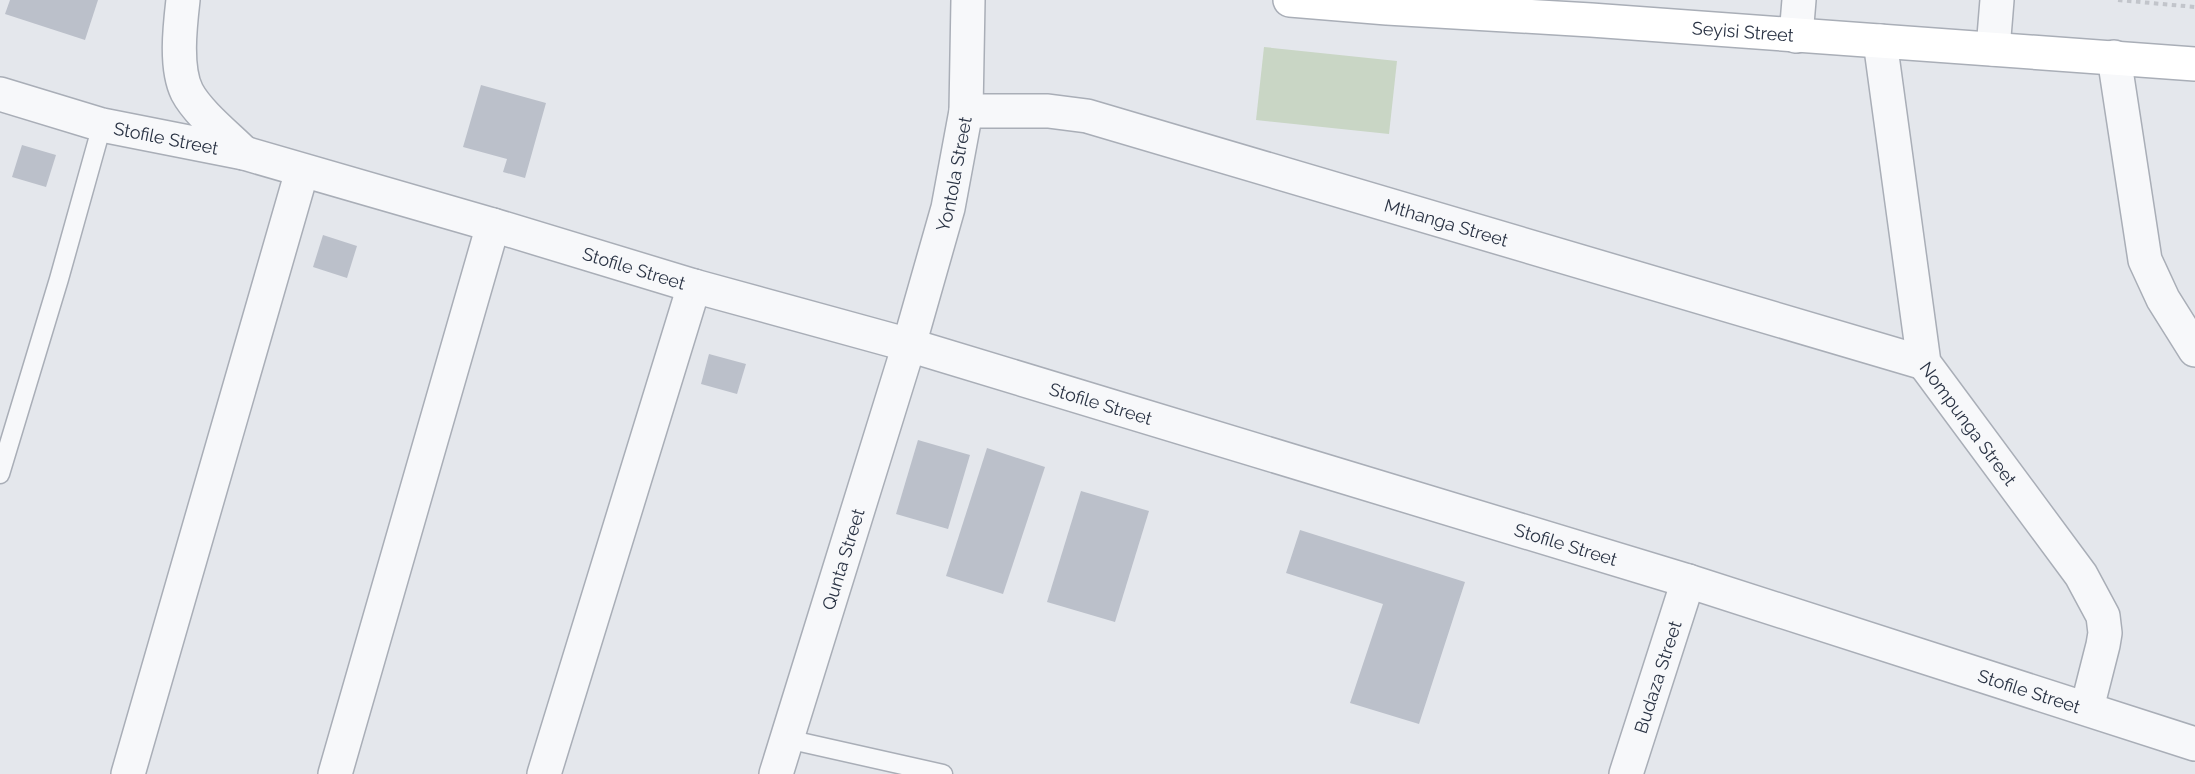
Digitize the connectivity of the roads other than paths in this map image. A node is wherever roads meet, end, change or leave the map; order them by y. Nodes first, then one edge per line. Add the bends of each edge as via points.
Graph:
1 (183, 0) edge
2 (968, 0) edge
3 (1290, 0) edge
4 (1799, 0) edge
5 (1997, 0) edge
6 (1388, 4) edge
7 (1592, 10) edge
8 (1796, 36) junction
9 (1880, 41) junction
10 (1993, 49) junction
11 (2114, 57) junction
12 (2195, 64) edge
13 (0, 94) edge
14 (966, 111) junction
15 (102, 125) junction
16 (244, 153) junction
17 (302, 171) junction
18 (493, 225) junction
19 (694, 286) junction
20 (2183, 313) edge
21 (909, 345) junction
22 (2195, 350) edge
23 (1924, 363) junction
24 (0, 474) edge
25 (1688, 581) junction
26 (2087, 708) junction
27 (787, 739) junction
28 (2195, 744) edge
29 (128, 774) edge
30 (335, 774) edge
31 (544, 774) edge
32 (776, 774) edge
33 (943, 774) edge
34 (1626, 774) edge

1 - 16 street via 181,68 186,91
2 - 14 street, Yontola Street
3 - 6 street, Seyisi Street
4 - 8 street
5 - 10 street
6 - 7 street, Seyisi Street
7 - 8 street, Seyisi Street
8 - 9 street, Seyisi Street
9 - 10 street, Seyisi Street
9 - 23 street, Nompunga Street
10 - 11 street, Seyisi Street
11 - 12 street, Seyisi Street
11 - 20 street via 2145,260 2151,277
13 - 15 street, Stofile Street
14 - 21 street, Yontola Street via 948,208
14 - 23 street, Mthanga Street via 1048,111 1087,116
15 - 16 street, Stofile Street
15 - 24 lane
16 - 17 street, Stofile Street
17 - 18 street, Stofile Street
17 - 29 street
18 - 19 street, Stofile Street
18 - 30 street
19 - 21 street, Stofile Street
19 - 31 street
20 - 22 street
21 - 25 street, Stofile Street
21 - 27 street, Qunta Street
23 - 26 street, Nompunga Street via 2081,575 2103,616 2103,645
25 - 26 street, Stofile Street
25 - 34 street, Budaza Street
26 - 28 street, Stofile Street
27 - 32 street, Qunta Street
27 - 33 lane

